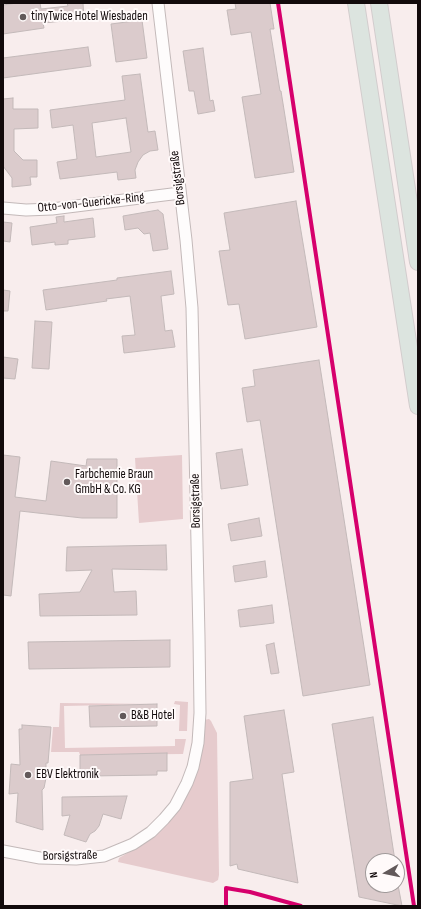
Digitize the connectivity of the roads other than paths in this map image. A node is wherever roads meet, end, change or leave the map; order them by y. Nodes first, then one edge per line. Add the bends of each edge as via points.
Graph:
1 (158, 3) edge
2 (356, 3) edge
3 (379, 3) edge
4 (180, 193) junction
5 (3, 208) edge
6 (418, 262) edge
7 (418, 406) edge
8 (3, 851) edge

1 - 4 street, Borsigstraße
2 - 7 highway
3 - 6 highway
4 - 5 street, Otto-von-Guericke-Ring via 52,209
4 - 8 street, Borsigstraße via 190,276 194,361 200,713 193,767 175,806 164,819 151,832 116,852 89,858 62,859

